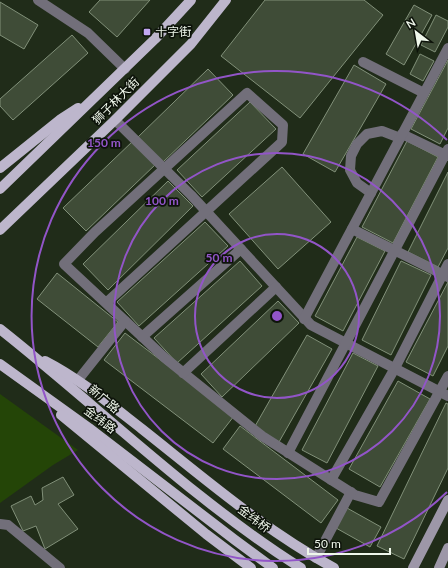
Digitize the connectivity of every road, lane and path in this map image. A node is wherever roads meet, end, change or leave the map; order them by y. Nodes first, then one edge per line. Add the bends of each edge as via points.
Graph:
1 (38, 0) edge
2 (191, 0) edge
3 (226, 0) edge
4 (448, 48) edge
5 (363, 62) dead end
6 (125, 69) junction
7 (100, 93) junction
8 (424, 93) junction
9 (116, 120) junction
10 (401, 136) junction
11 (447, 153) edge
12 (0, 168) edge
13 (163, 168) junction
14 (0, 189) edge
15 (371, 193) junction
16 (206, 212) junction
17 (352, 229) junction
18 (0, 230) edge
19 (241, 249) junction
20 (394, 251) junction
21 (448, 264) edge
22 (445, 276) edge
23 (276, 288) junction
24 (106, 303) junction
25 (304, 319) junction
26 (125, 321) junction
27 (0, 329) edge
28 (142, 337) junction
29 (345, 343) junction
30 (31, 354) junction
31 (0, 364) edge
32 (0, 367) edge
33 (395, 368) junction
34 (13, 373) junction
35 (183, 373) junction
36 (448, 376) edge
37 (78, 380) junction
38 (444, 394) edge
39 (288, 453) junction
40 (331, 480) junction
41 (192, 489) joint
42 (351, 492) junction
43 (448, 500) edge
44 (0, 524) edge
45 (448, 548) edge
46 (316, 558) junction
47 (60, 568) edge
48 (251, 568) edge
49 (273, 568) edge
50 (301, 568) edge
51 (334, 568) edge
52 (413, 568) edge
53 (439, 568) edge

1 - 6 street via 88,33
2 - 6 main road, 狮子林大街
3 - 9 main road, 狮子林大街 via 191,44
4 - 8 street
5 - 8 street
6 - 7 main road, 狮子林大街
7 - 12 main road via 60,119
7 - 14 main road, 狮子林大街
8 - 10 street
9 - 13 street
9 - 18 main road, 狮子林大街
10 - 11 street
10 - 15 street
10 - 15 street via 382,132 367,134 357,144 351,156 350,170 357,183
11 - 20 street
13 - 16 street
13 - 16 street via 247,93 283,125 282,142
13 - 24 street via 64,264
15 - 17 street
16 - 19 street
16 - 24 street
17 - 20 street
17 - 25 street
19 - 23 street
19 - 28 street
20 - 22 street
20 - 29 street
21 - 22 street
22 - 33 street
23 - 25 street
23 - 35 street
24 - 26 street
25 - 29 street
26 - 28 street
26 - 37 street
27 - 30 main road, 新广路
28 - 35 street
29 - 33 street
29 - 39 street
30 - 37 main road
30 - 41 main road, 新广路
31 - 34 main road, 金纬路
32 - 34 main road
33 - 38 street
33 - 40 street
34 - 48 main road via 151,489
34 - 49 main road, 金纬路
35 - 39 street via 262,436
36 - 38 street
37 - 46 main road via 249,513
38 - 42 street via 379,502
39 - 40 street
40 - 42 street
41 - 50 main road, 金纬桥
42 - 46 street
43 - 52 main road
44 - 47 street via 8,525
45 - 53 main road
46 - 51 main road

